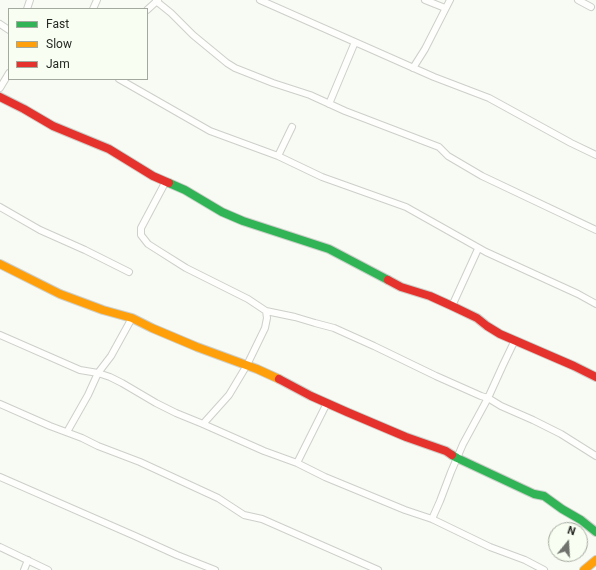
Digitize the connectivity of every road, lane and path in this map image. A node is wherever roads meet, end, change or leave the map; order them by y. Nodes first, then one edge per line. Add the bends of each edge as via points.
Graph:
1 (260, 0) edge
2 (425, 0) edge
3 (450, 0) edge
4 (578, 0) edge
5 (157, 1) edge
6 (591, 7) dead end
7 (445, 8) junction
8 (148, 9) edge
9 (355, 42) junction
10 (413, 68) junction
11 (8, 75) edge
12 (121, 80) edge
13 (0, 88) edge
14 (0, 97) edge
15 (330, 104) junction
16 (292, 127) dead end
17 (596, 155) edge
18 (278, 156) junction
19 (166, 181) junction
20 (0, 208) edge
21 (596, 230) edge
22 (478, 249) junction
23 (0, 264) edge
24 (129, 272) dead end
25 (596, 304) edge
26 (452, 306) junction
27 (266, 312) junction
28 (132, 318) junction
29 (0, 335) edge
30 (516, 340) junction
31 (247, 365) junction
32 (98, 373) junction
33 (596, 377) edge
34 (488, 398) junction
35 (327, 403) junction
36 (0, 404) edge
37 (204, 424) junction
38 (67, 432) junction
39 (596, 456) edge
40 (457, 458) junction
41 (297, 463) junction
42 (0, 477) edge
43 (432, 519) junction
44 (596, 532) edge
45 (0, 547) edge
46 (28, 560) junction
47 (596, 560) edge
48 (24, 570) edge
49 (48, 570) edge
50 (215, 570) edge
51 (378, 570) edge
52 (544, 570) edge
53 (584, 570) edge

1 - 9 street
2 - 7 street
3 - 7 street
4 - 6 street
5 - 8 street
5 - 15 street via 193,35 235,68
7 - 10 street
9 - 10 street
9 - 15 street
10 - 17 street via 489,98
11 - 13 street
12 - 18 street via 210,131
14 - 19 street via 53,126 109,149 153,176
15 - 21 street via 370,122 439,147 448,156 482,176
16 - 18 street
18 - 22 street via 322,177 406,207
19 - 26 street via 222,212 329,249 401,287
19 - 27 street via 142,228 141,236 148,244 186,268 248,299
20 - 24 street
22 - 25 street
22 - 26 street
23 - 28 street via 60,294
26 - 30 street via 477,318 500,334
27 - 31 street via 265,328
27 - 34 street via 334,328
28 - 31 street via 177,339
28 - 32 street via 111,356
29 - 32 street via 80,370
30 - 33 street
30 - 34 street
31 - 35 street
31 - 37 street via 229,395
32 - 37 street via 122,383 176,413
32 - 38 street
34 - 39 street via 550,428
34 - 40 street
35 - 40 street via 446,451
35 - 41 street
36 - 38 street
37 - 41 street
38 - 51 street via 218,498 244,515 262,519
40 - 43 street
40 - 44 street via 524,490 544,496
41 - 43 street
42 - 50 street
43 - 52 street
45 - 46 street
46 - 48 street
46 - 49 street
47 - 53 street

